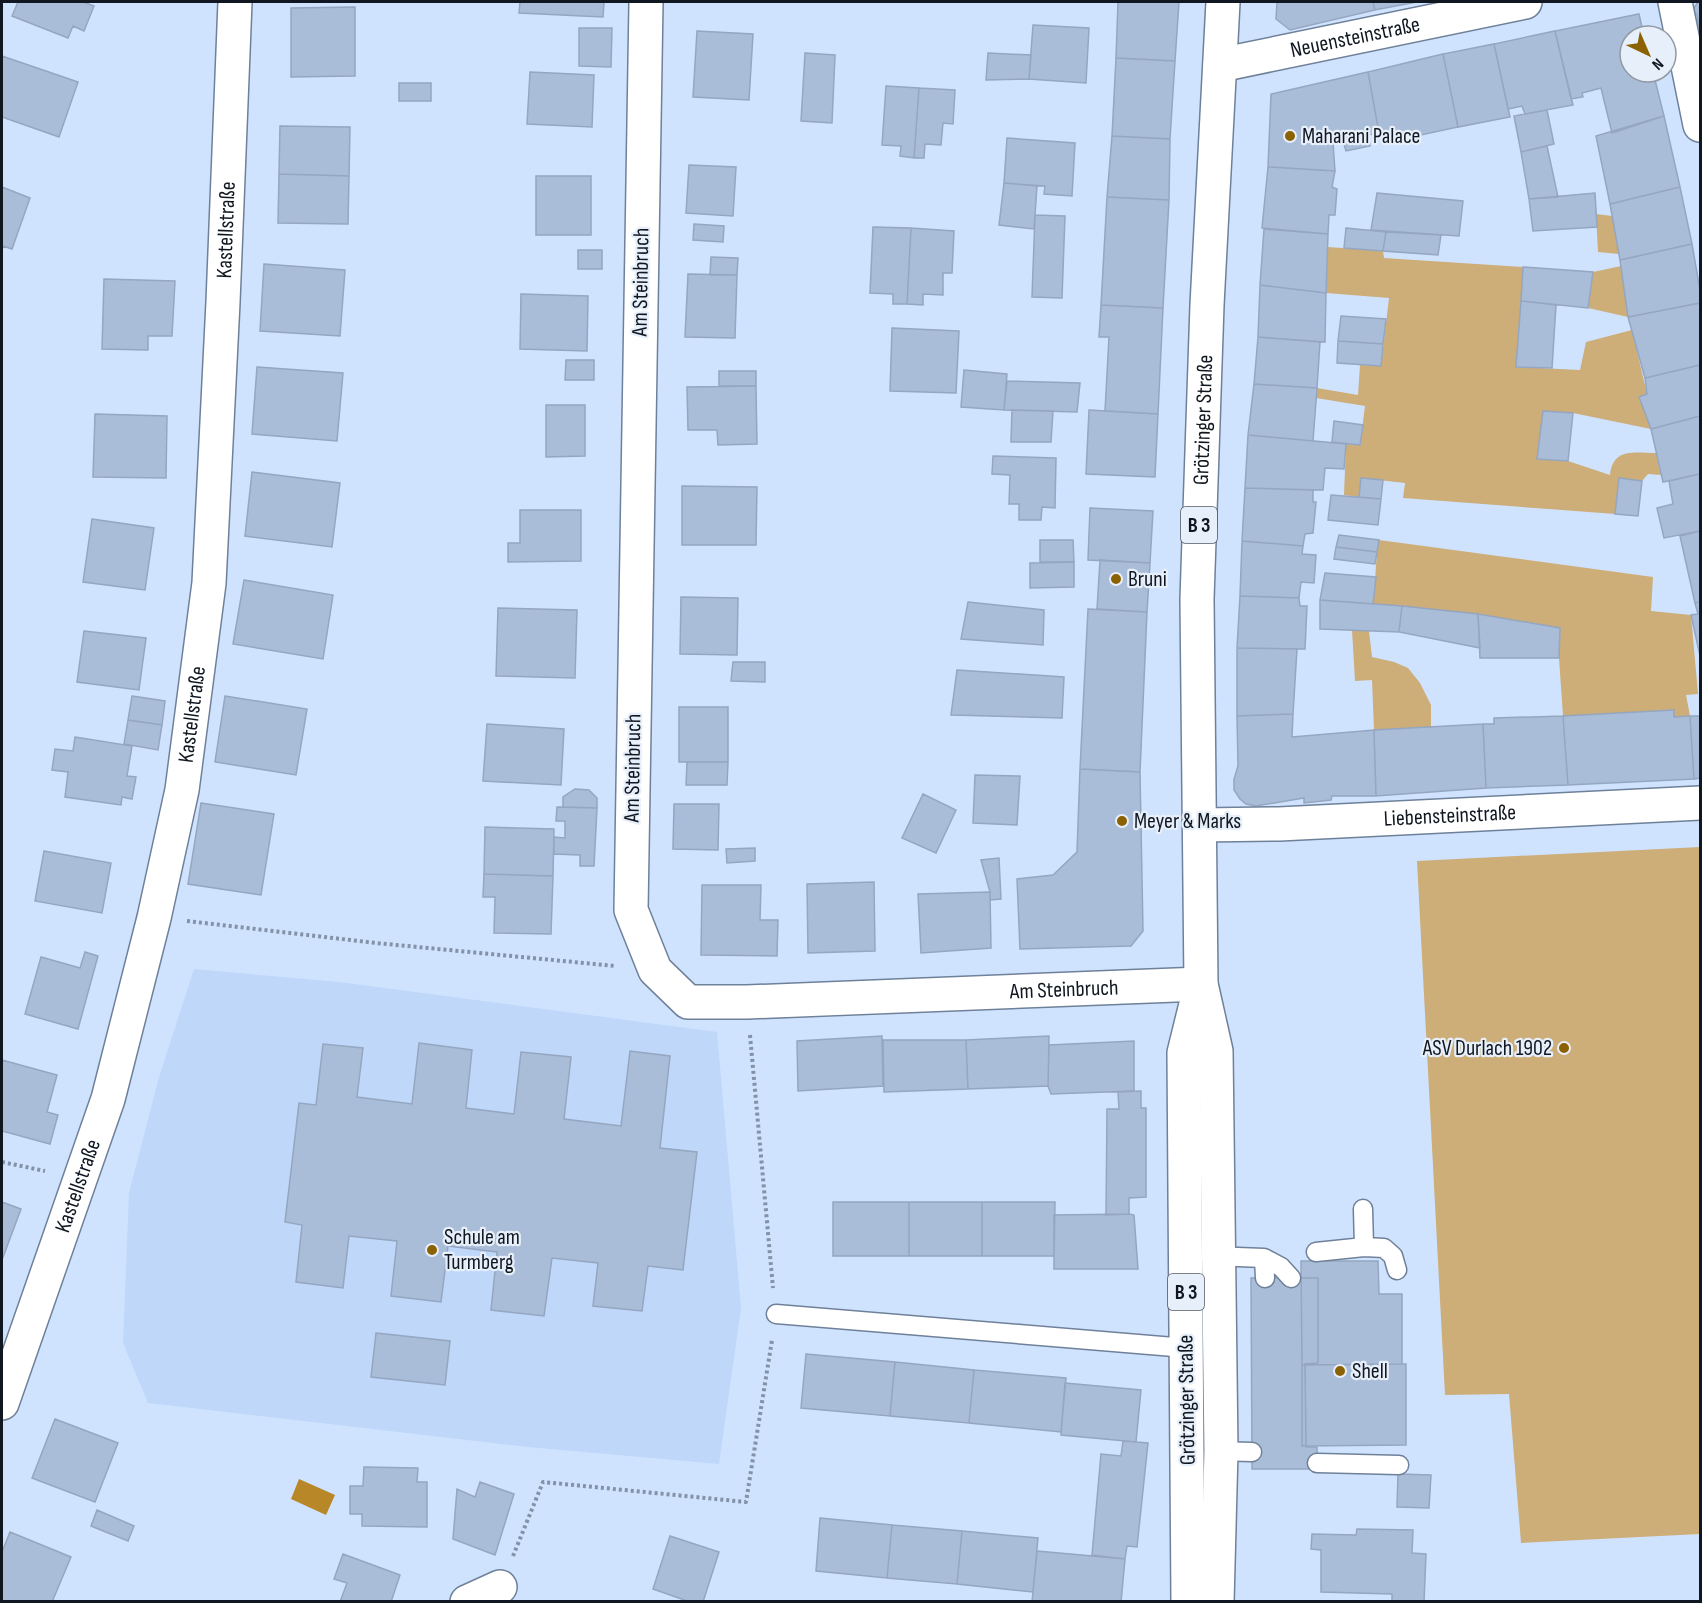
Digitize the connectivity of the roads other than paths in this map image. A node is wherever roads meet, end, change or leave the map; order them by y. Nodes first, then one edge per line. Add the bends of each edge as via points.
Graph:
1 (235, 2) edge
2 (646, 2) edge
3 (1223, 2) edge
4 (1525, 2) edge
5 (1674, 2) edge
6 (1220, 65) junction
7 (1701, 124) edge
8 (1701, 803) edge
9 (1200, 825) junction
10 (1201, 984) junction
11 (1363, 1209) dead end
12 (1364, 1247) junction
13 (1316, 1252) dead end
14 (1219, 1256) junction
15 (1186, 1257) junction
16 (1264, 1258) junction
17 (1397, 1270) dead end
18 (1265, 1278) dead end
19 (1291, 1278) dead end
20 (776, 1314) road end
21 (1186, 1348) junction
22 (2, 1403) edge
23 (1236, 1451) junction
24 (1188, 1452) junction
25 (1317, 1463) dead end
26 (1399, 1465) dead end
27 (500, 1587) road end
28 (468, 1602) edge
29 (1188, 1602) edge
30 (1217, 1602) edge

1 - 22 street, Kastellstraße via 209,584 182,790 108,1099
2 - 10 street, Am Steinbruch via 631,910 655,970 688,1002
3 - 6 street, Grötzinger Straße / B 3
4 - 6 street, Neuensteinstraße
5 - 7 street
6 - 9 street, Grötzinger Straße / B 3 via 1197,599
8 - 9 street, Liebensteinstraße
9 - 10 street, Grötzinger Straße / B 3
10 - 14 street, Grötzinger Straße / B 3 via 1216,1051
10 - 15 street, Grötzinger Straße / B 3 via 1184,1053
11 - 12 lane
12 - 13 lane
12 - 17 lane via 1390,1251
14 - 15 lane
14 - 16 lane
14 - 23 street, Grötzinger Straße / B 3
15 - 21 street, Grötzinger Straße / B 3
16 - 18 lane
16 - 19 lane
20 - 21 lane
21 - 24 street, Grötzinger Straße / B 3
23 - 24 lane
23 - 30 street, Grötzinger Straße / B 3
24 - 29 street, Grötzinger Straße / B 3
25 - 26 lane
27 - 28 street

